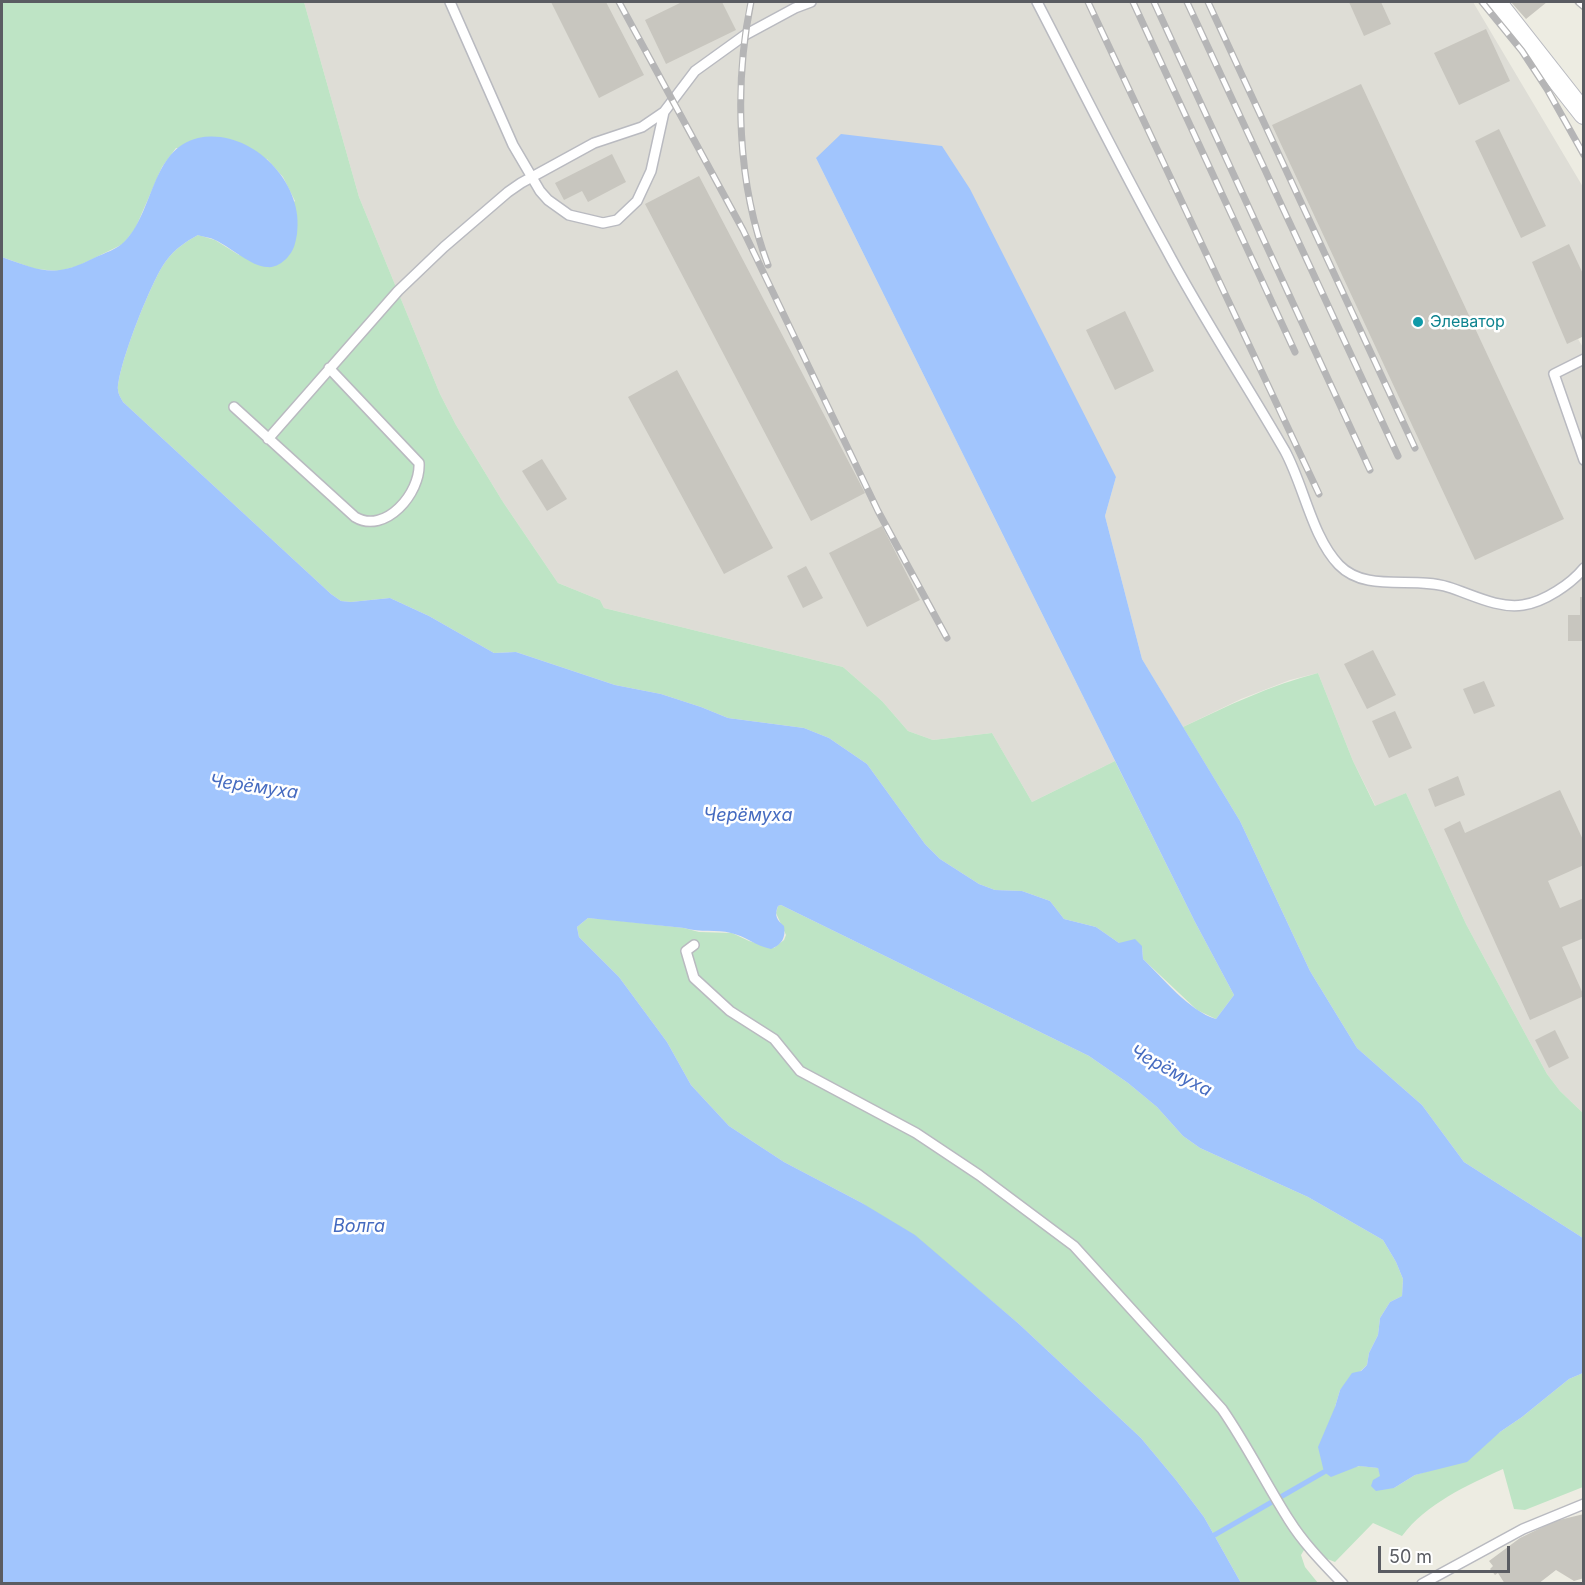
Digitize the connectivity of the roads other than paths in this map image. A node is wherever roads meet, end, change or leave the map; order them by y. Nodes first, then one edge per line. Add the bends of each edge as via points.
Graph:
1 (450, 2) edge
2 (811, 2) edge
3 (1036, 2) edge
4 (1496, 2) edge
5 (664, 112) junction
6 (1584, 114) edge
7 (531, 178) junction
8 (1584, 359) edge
9 (329, 368) junction
10 (234, 407) dead end
11 (268, 439) junction
12 (1584, 460) edge
13 (1584, 568) edge
14 (694, 945) dead end
15 (1584, 1504) edge
16 (1343, 1584) edge
17 (1422, 1584) edge

1 - 7 lane
2 - 5 lane via 745,34 709,60 695,71
3 - 13 lane via 1165,248 1287,456 1325,545 1340,566 1373,582 1430,582 1498,603 1522,605 1559,590
4 - 6 street
5 - 7 lane via 642,127 594,143
5 - 7 lane via 646,185 637,201 617,220 603,223 569,216 548,200
7 - 9 lane via 508,192 419,270
8 - 12 lane via 1554,374
9 - 11 lane
9 - 11 lane via 420,463 416,481 403,503 385,519 363,522
10 - 11 lane
14 - 16 lane via 686,951 694,978 730,1011 774,1039 800,1071 916,1133 1074,1246 1222,1409 1290,1522
15 - 17 lane via 1523,1529

